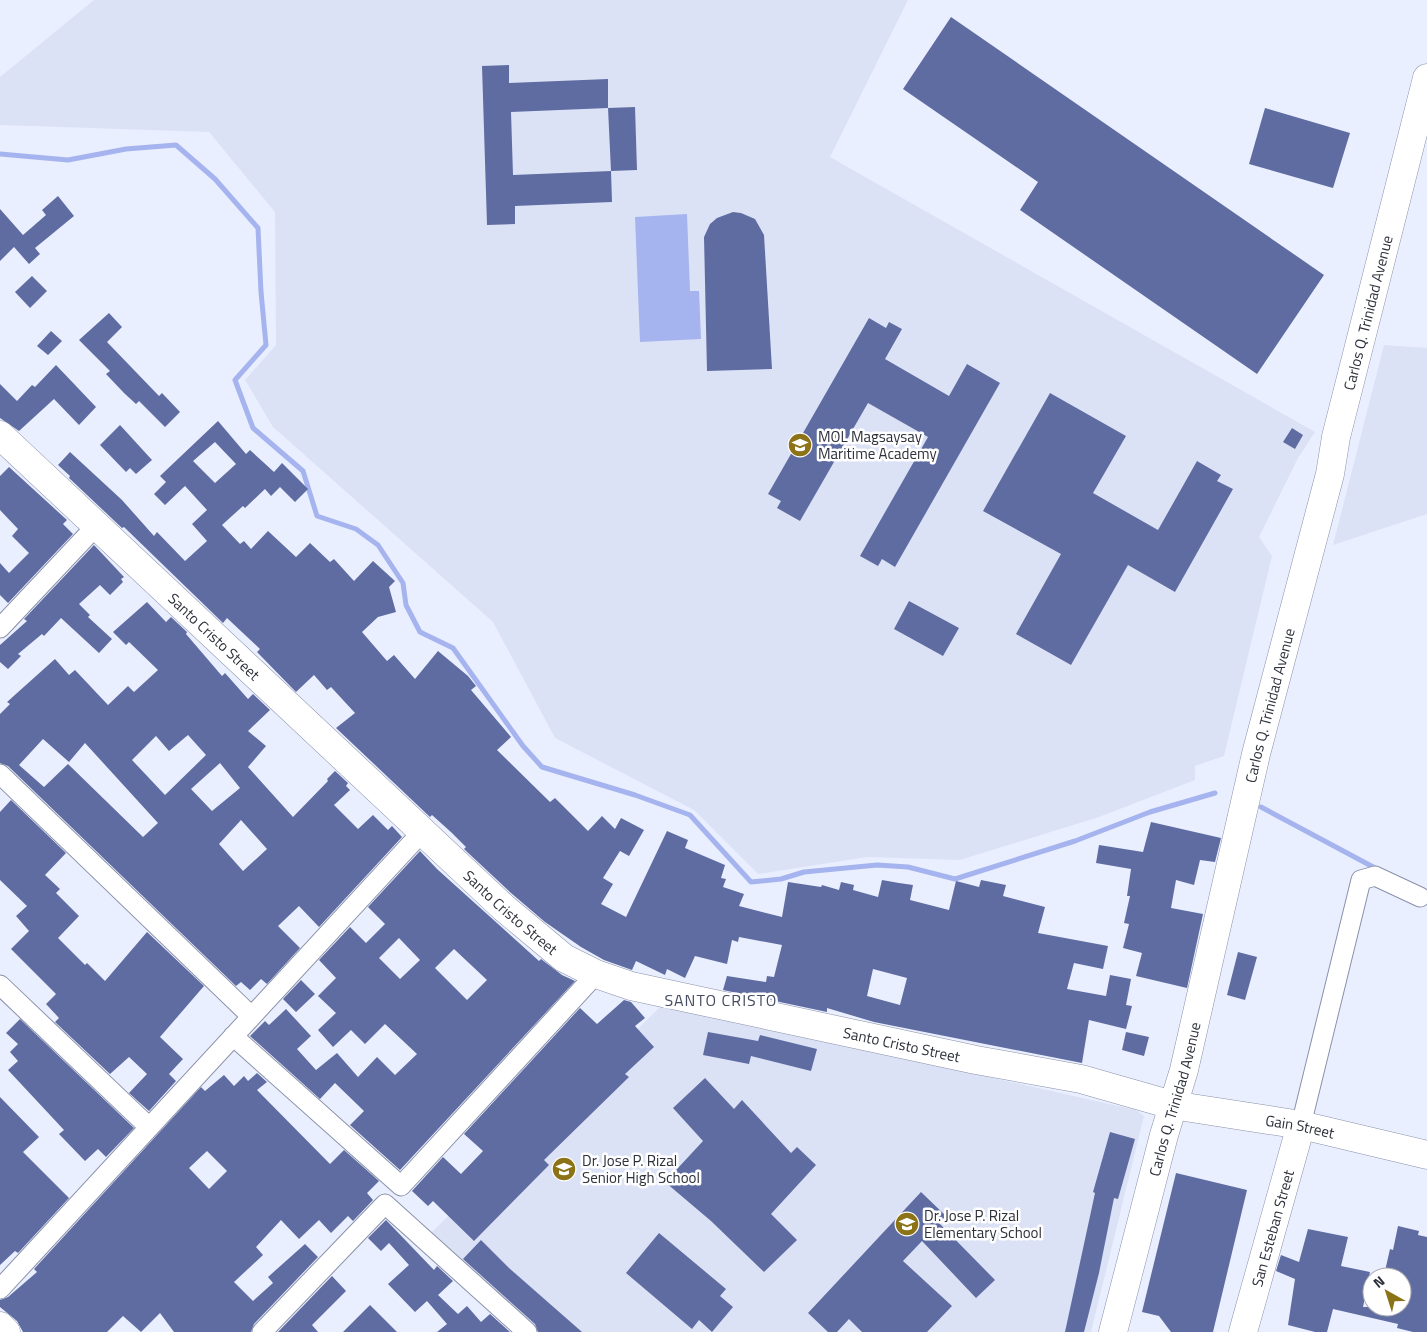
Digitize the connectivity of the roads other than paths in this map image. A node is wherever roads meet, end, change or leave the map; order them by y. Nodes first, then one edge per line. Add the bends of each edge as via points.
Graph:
1 (1427, 79) edge
2 (0, 435) edge
3 (97, 525) junction
4 (0, 628) edge
5 (2, 781) edge
6 (422, 832) junction
7 (1420, 897) dead end
8 (596, 974) junction
9 (0, 985) edge
10 (251, 1016) junction
11 (233, 1036) junction
12 (1172, 1105) junction
13 (1301, 1125) junction
14 (149, 1127) junction
15 (1427, 1155) edge
16 (0, 1290) edge
17 (0, 1326) edge
18 (6, 1332) edge
19 (262, 1332) edge
20 (527, 1332) edge
21 (1113, 1332) edge
22 (1243, 1332) edge

1 - 12 street, Carlos Q. Trinidad Avenue via 1336,437 1330,474 1256,754 1184,1070
2 - 3 street, Santo Cristo Street
3 - 4 street
3 - 6 street, Santo Cristo Street
5 - 10 street
6 - 8 street, Santo Cristo Street via 564,958
6 - 10 street
7 - 13 street via 1374,876 1361,880
8 - 11 street via 402,1186
8 - 12 street, Santo Cristo Street via 631,986 750,1012 1082,1079
9 - 14 street
10 - 11 street
11 - 14 street
12 - 13 street, Gain Street
12 - 21 street, Carlos Q. Trinidad Avenue
13 - 15 street, Gain Street
13 - 22 street, San Esteban Street
14 - 16 street
17 - 18 street
19 - 20 street via 385,1204

